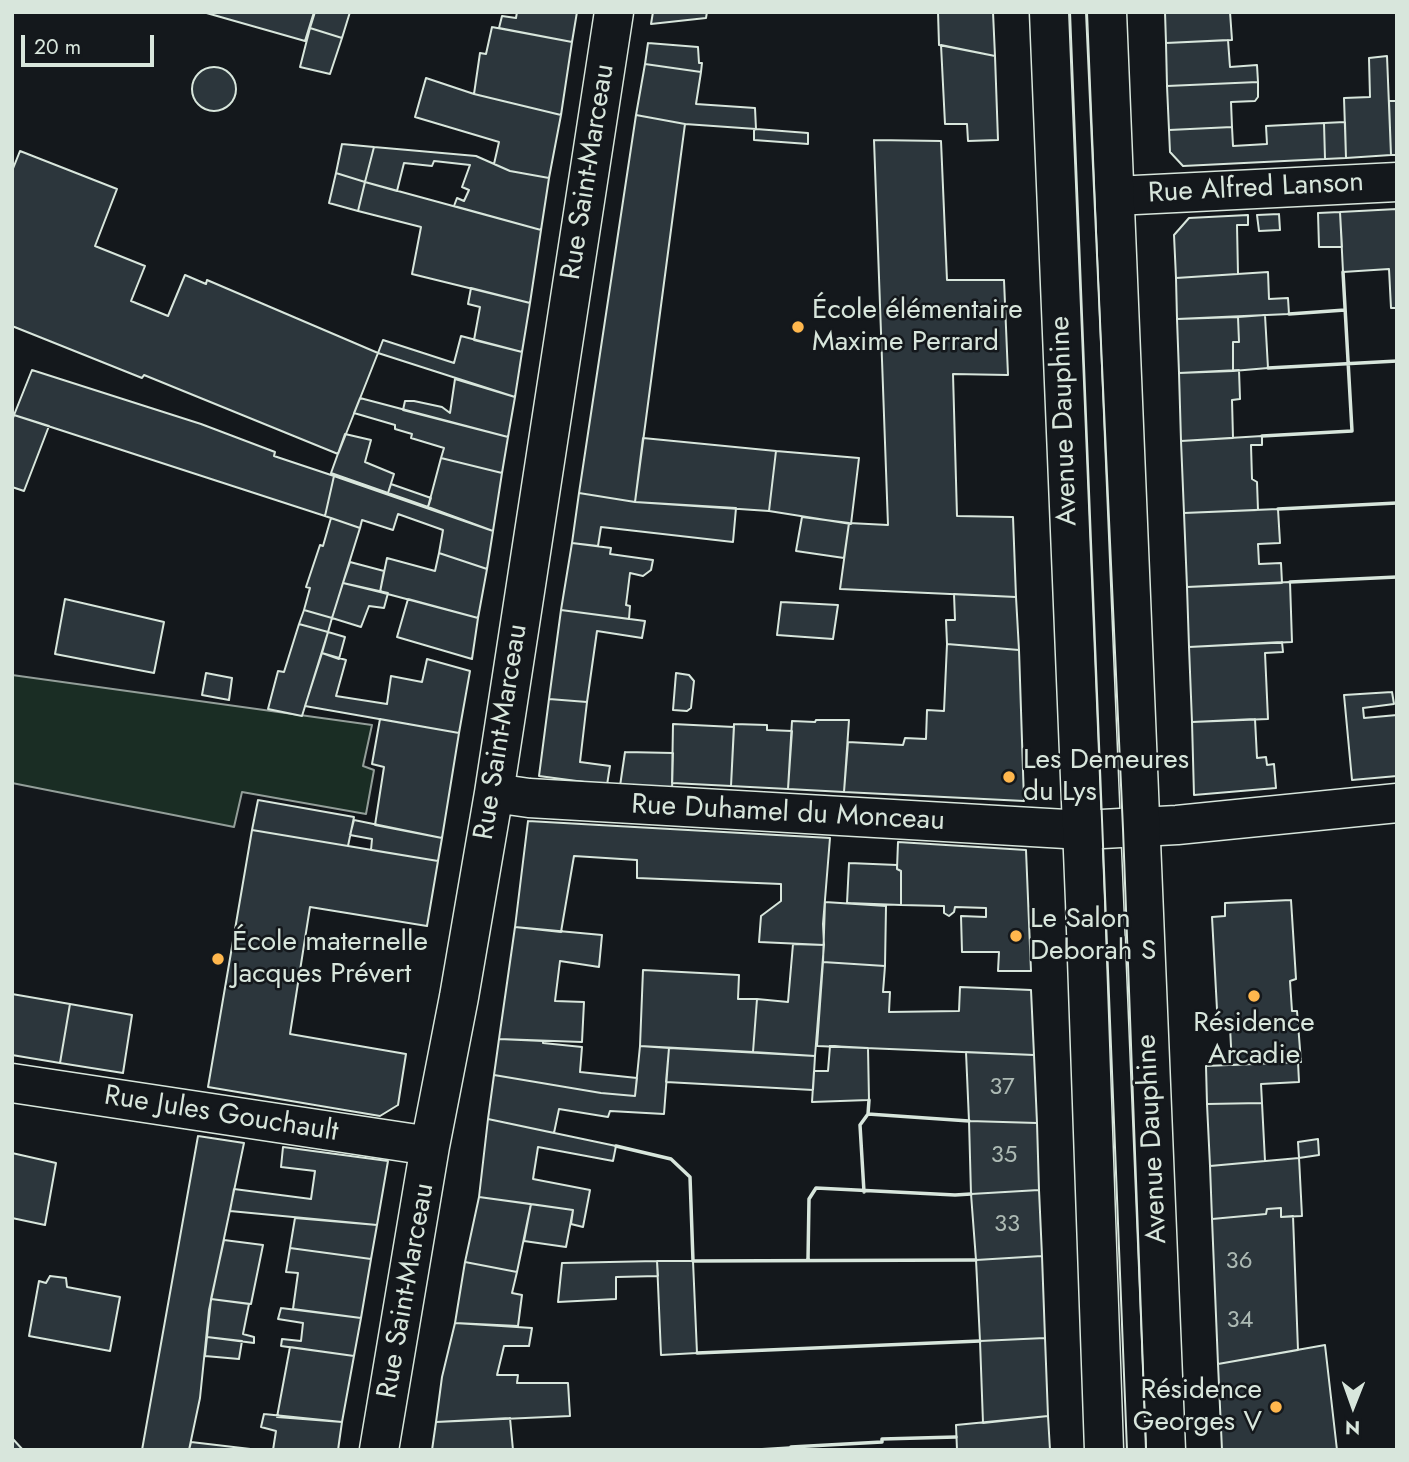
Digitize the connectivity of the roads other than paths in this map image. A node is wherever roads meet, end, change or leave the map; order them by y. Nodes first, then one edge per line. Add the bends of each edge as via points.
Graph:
1 (614, 12) edge
2 (1049, 12) edge
3 (1107, 12) edge
4 (1397, 182) edge
5 (1115, 196) junction
6 (494, 793) junction
7 (1397, 803) edge
8 (1139, 828) junction
9 (1083, 830) junction
10 (12, 1083) edge
11 (430, 1146) junction
12 (379, 1450) edge
13 (1104, 1450) edge
14 (1166, 1450) edge

1 - 6 street, Rue Saint-Marceau
2 - 9 street, Avenue Dauphine
3 - 5 street, Avenue Dauphine
4 - 5 street, Rue Alfred Lanson
5 - 8 street, Avenue Dauphine
6 - 9 street, Rue Duhamel du Monceau
6 - 11 street, Rue Saint-Marceau
7 - 8 street
8 - 9 street
8 - 14 street, Avenue Dauphine
9 - 13 street, Avenue Dauphine
10 - 11 street, Rue Jules Gouchault
11 - 12 street, Rue Saint-Marceau

